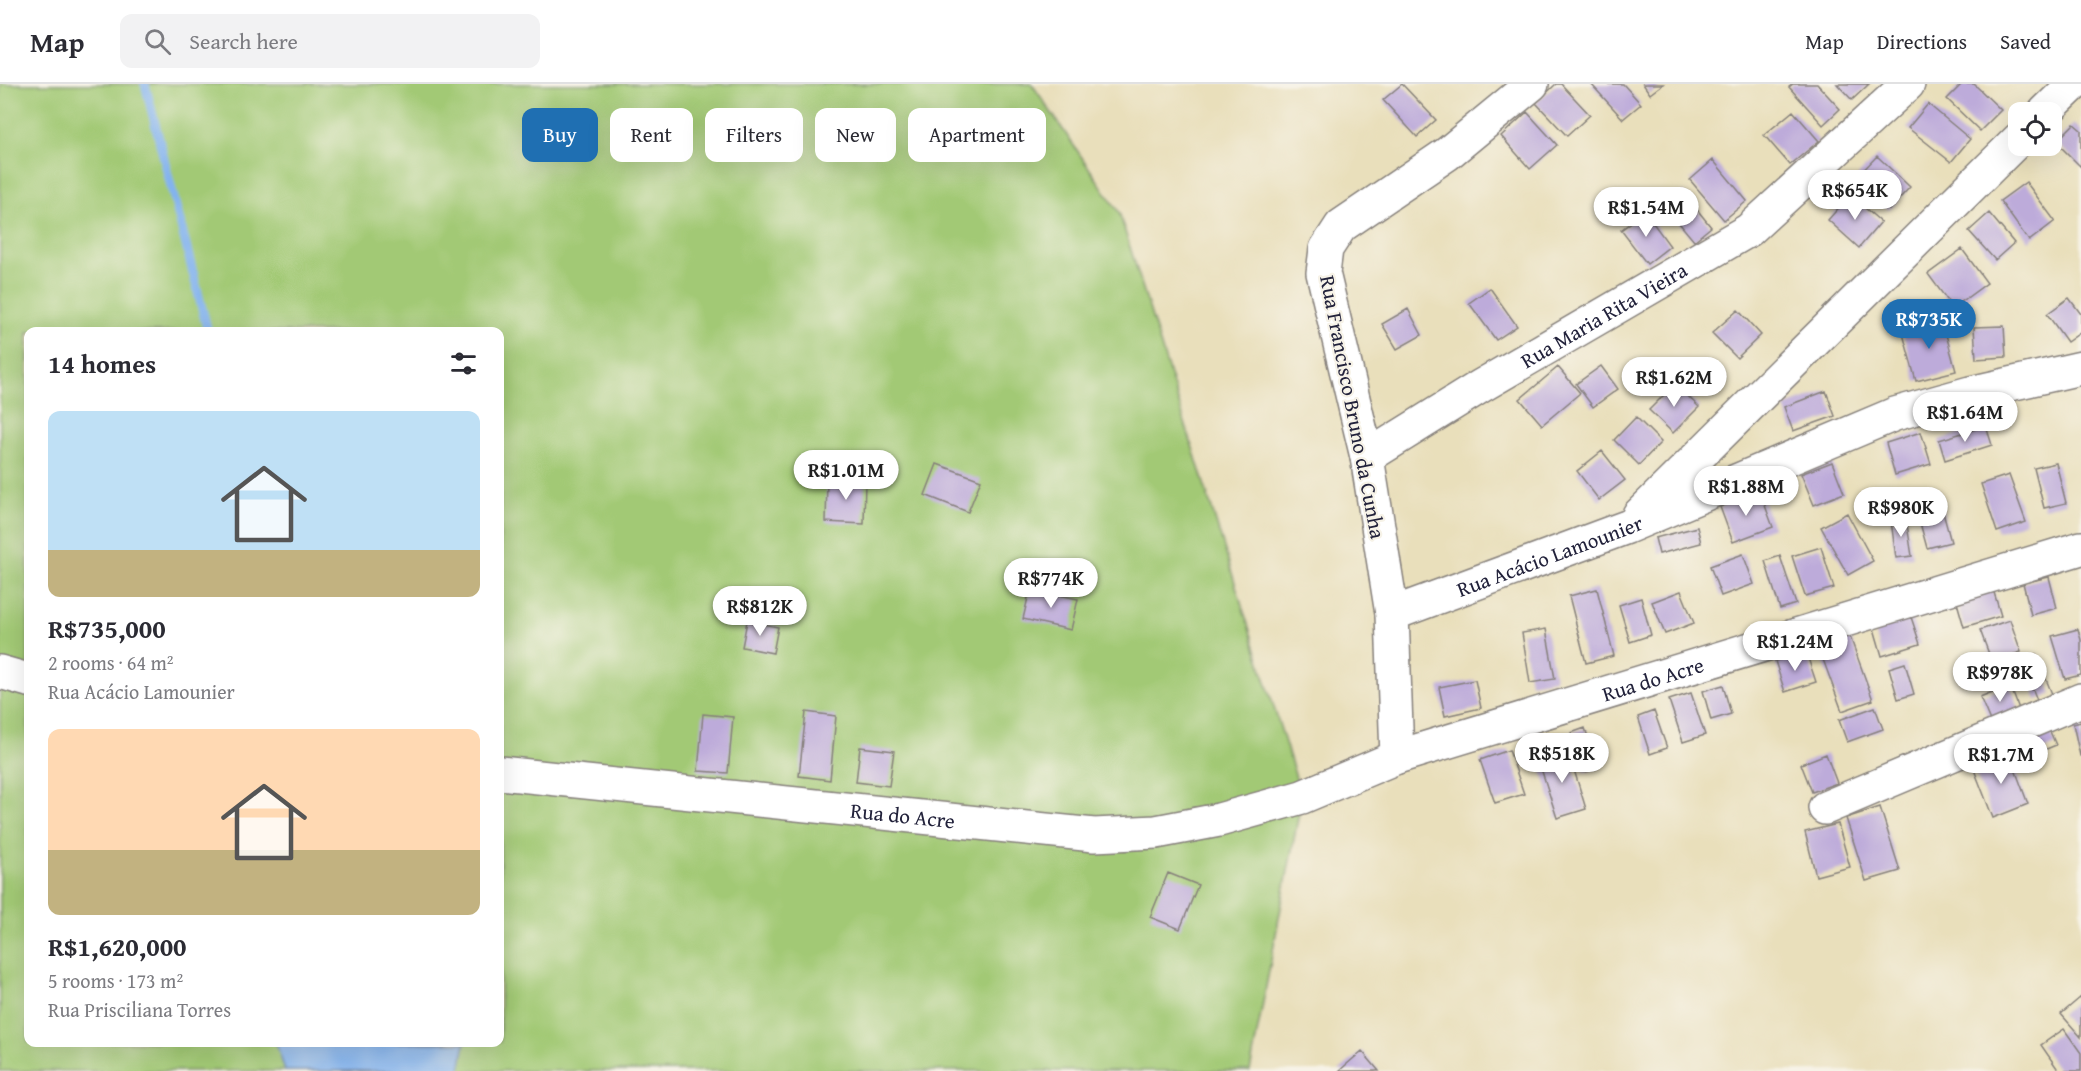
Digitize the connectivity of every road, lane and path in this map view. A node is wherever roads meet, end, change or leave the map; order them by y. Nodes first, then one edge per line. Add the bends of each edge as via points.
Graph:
1 (1532, 84) edge
2 (1908, 84) edge
3 (2074, 84) edge
4 (2055, 102) edge
5 (2008, 150) edge
6 (2081, 368) edge
7 (1367, 457) junction
8 (1627, 527) junction
9 (2081, 548) edge
10 (1392, 614) junction
11 (0, 672) edge
12 (24, 679) edge
13 (2081, 700) edge
14 (1397, 757) junction
15 (504, 773) edge
16 (1825, 808) dead end

1 - 7 street, Rua Francisco Bruno da Cunha via 1447,154 1341,226 1326,249 1323,273
2 - 7 street, Rua Maria Rita Vieira via 1749,230
3 - 4 street
5 - 8 street
6 - 8 street, Rua Acácio Lamounier via 1895,414
7 - 10 street, Rua Francisco Bruno da Cunha
8 - 10 street, Rua Acácio Lamounier
9 - 14 street, Rua do Acre
10 - 14 street, Rua Francisco Bruno da Cunha
11 - 12 street
13 - 16 street
14 - 15 street, Rua do Acre via 1302,797 1219,820 1156,832 1094,835

